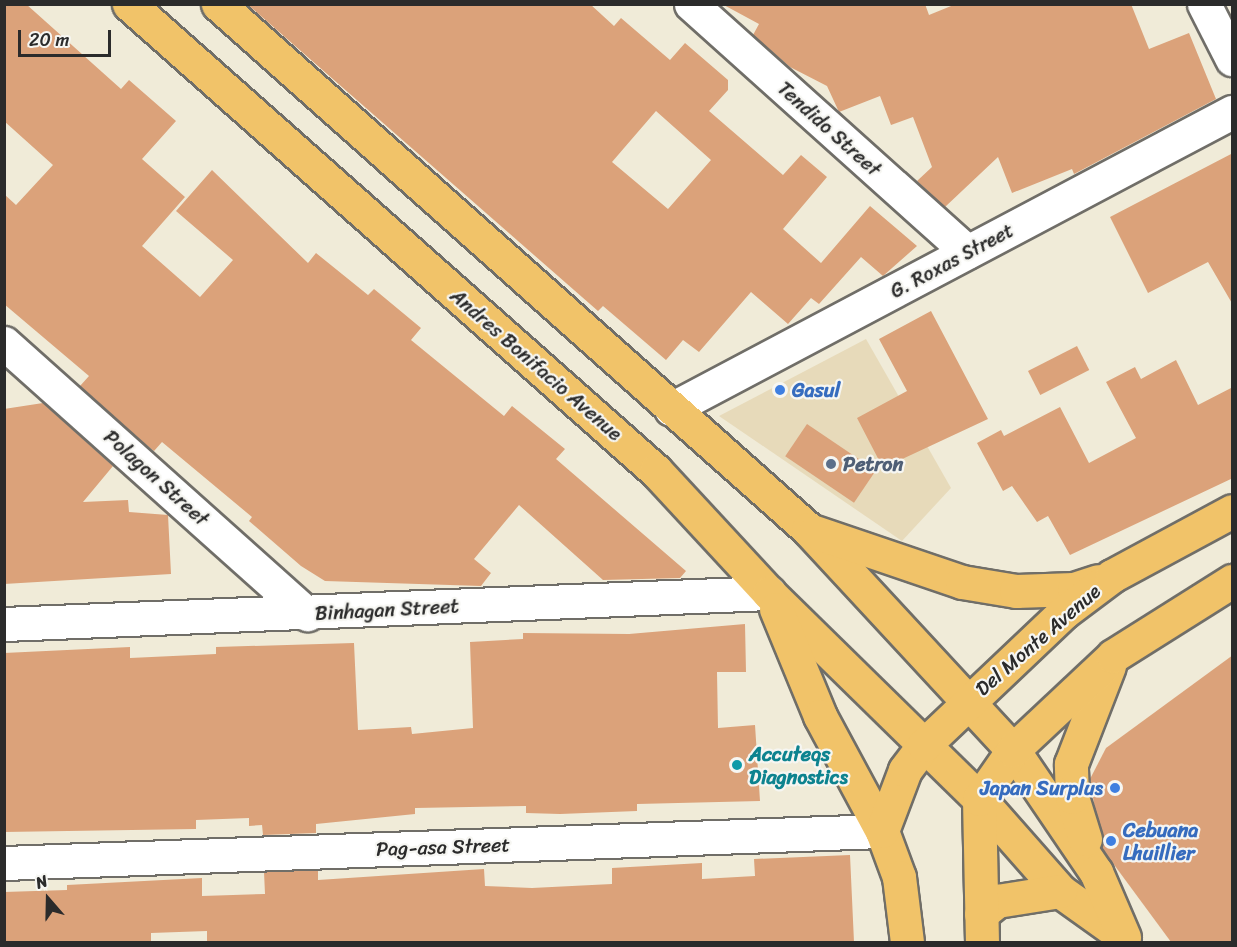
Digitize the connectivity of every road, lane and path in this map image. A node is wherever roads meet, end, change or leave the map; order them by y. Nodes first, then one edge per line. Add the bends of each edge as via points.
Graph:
1 (129, 4) edge
2 (218, 4) edge
3 (1204, 4) edge
4 (700, 8) edge
5 (1233, 59) edge
6 (1233, 112) edge
7 (967, 252) junction
8 (4, 343) edge
9 (19, 369) edge
10 (671, 409) junction
11 (1233, 511) edge
12 (808, 529) junction
13 (1112, 576) junction
14 (1233, 581) edge
15 (769, 593) junction
16 (307, 614) junction
17 (4, 624) edge
18 (1113, 656) junction
19 (970, 699) junction
20 (924, 745) junction
21 (1013, 750) junction
22 (979, 799) junction
23 (882, 831) junction
24 (4, 862) edge
25 (1096, 872) junction
26 (1060, 891) junction
27 (982, 928) edge
28 (1126, 939) edge
29 (907, 942) edge

1 - 15 main road, Andres Bonifacio Avenue via 656,471
2 - 10 main road
3 - 5 street
4 - 7 street, Tendido Street
6 - 7 street, G. Roxas Street
7 - 10 street, G. Roxas Street
8 - 9 street, Polagon Street
9 - 16 street, Polagon Street
10 - 12 main road
11 - 13 main road, Del Monte Avenue
12 - 13 main road via 922,571 1016,591 1074,589
12 - 19 main road
13 - 19 main road, Del Monte Avenue
14 - 18 main road
15 - 16 street, Binhagan Street
15 - 20 main road, Andres Bonifacio Avenue
15 - 23 main road via 820,716
16 - 17 street, Binhagan Street
18 - 21 main road
18 - 25 main road via 1071,764 1072,797
19 - 20 main road
19 - 21 main road
20 - 22 main road, Andres Bonifacio Avenue
20 - 23 main road via 905,770
21 - 22 main road
21 - 25 main road
22 - 26 main road, Andres Bonifacio Avenue
22 - 27 main road
23 - 24 street, Pag-asa Street
23 - 29 main road via 899,877
25 - 28 main road
26 - 27 main road via 997,901
26 - 28 main road, Andres Bonifacio Avenue

